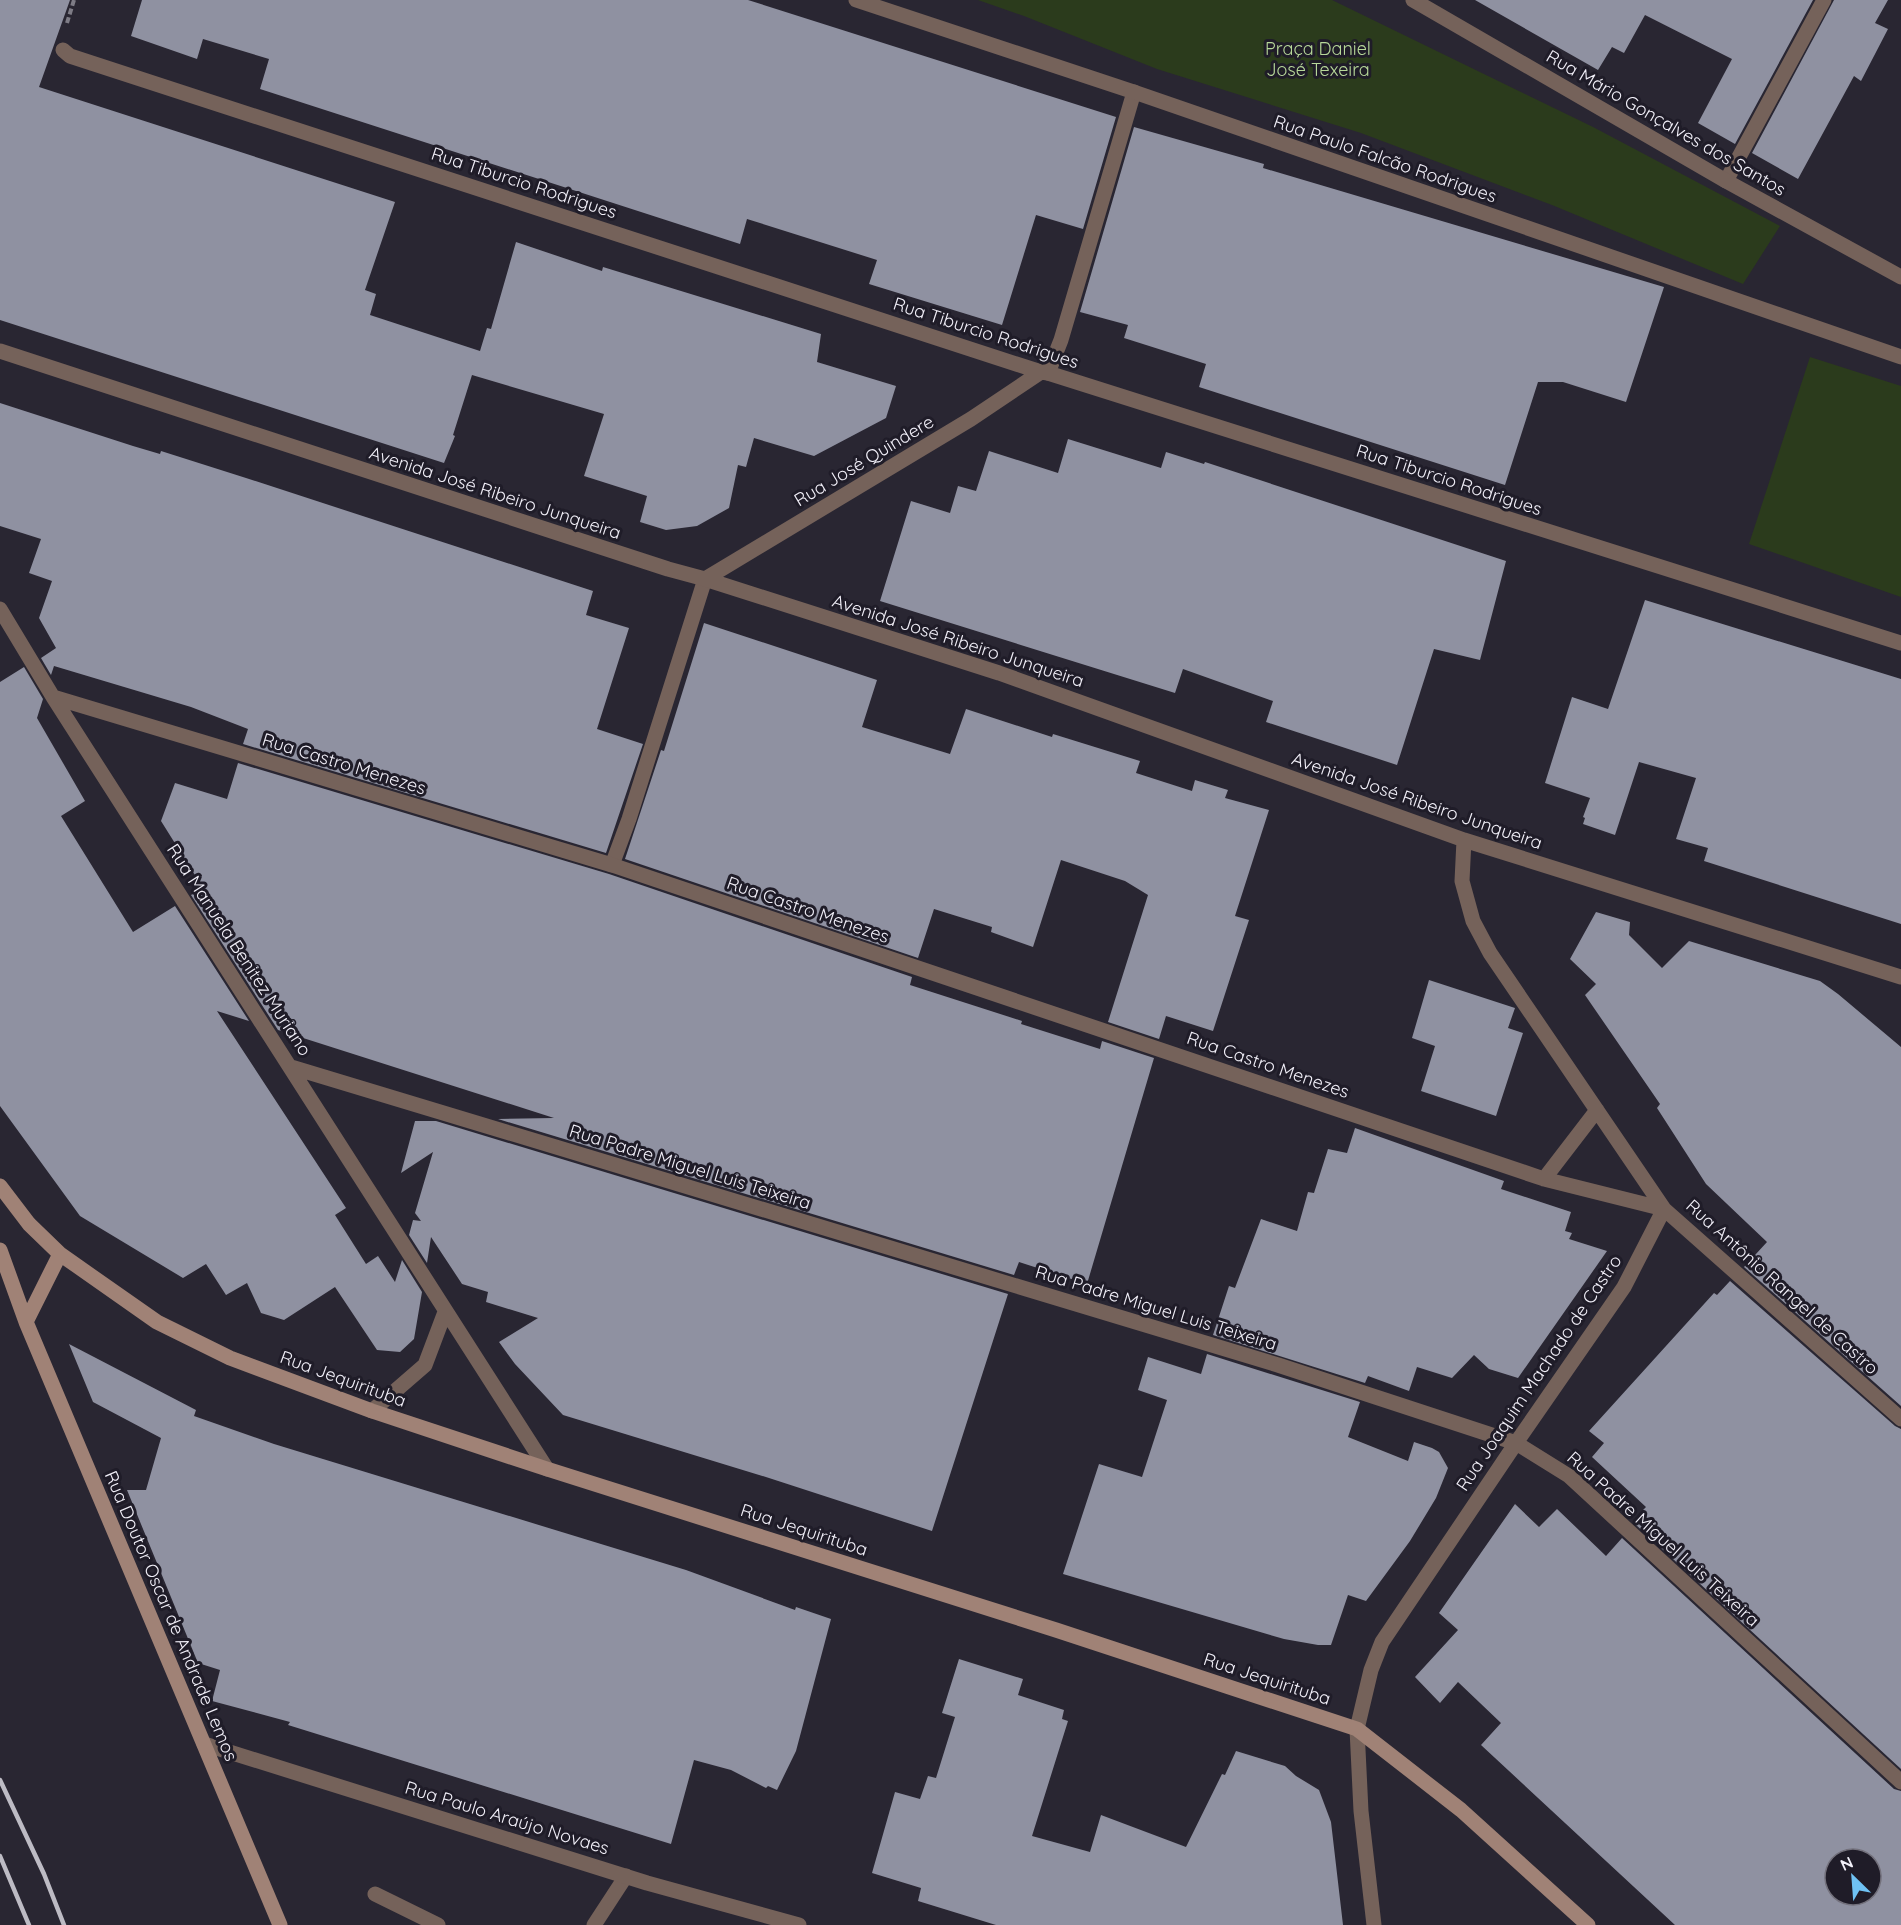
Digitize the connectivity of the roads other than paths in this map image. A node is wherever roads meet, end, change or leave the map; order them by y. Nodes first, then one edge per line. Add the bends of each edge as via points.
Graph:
1 (856, 0) edge
2 (1413, 0) edge
3 (1824, 0) edge
4 (63, 50) dead end
5 (1134, 92) junction
6 (1726, 181) junction
7 (1901, 277) edge
8 (0, 351) edge
9 (1901, 357) edge
10 (1044, 372) junction
11 (705, 579) junction
12 (0, 609) edge
13 (1901, 643) edge
14 (53, 697) junction
15 (1464, 840) junction
16 (612, 865) junction
17 (1901, 977) edge
18 (291, 1067) junction
19 (1597, 1110) junction
20 (1544, 1179) junction
21 (0, 1186) edge
22 (1664, 1209) junction
23 (0, 1250) edge
24 (60, 1254) junction
25 (445, 1312) junction
26 (26, 1322) junction
27 (372, 1411) junction
28 (1901, 1419) edge
29 (1516, 1443) junction
30 (547, 1469) junction
31 (1357, 1729) junction
32 (204, 1744) junction
33 (1901, 1782) edge
34 (626, 1876) junction
35 (375, 1894) dead end
36 (280, 1925) edge
37 (438, 1925) edge
38 (594, 1925) edge
39 (799, 1925) edge
40 (1374, 1925) edge
41 (1588, 1925) edge

1 - 5 street, Rua Paulo Falcão Rodrigues
2 - 6 street, Rua Mário Gonçalves dos Santos
3 - 6 street
4 - 10 street, Rua Tiburcio Rodrigues via 81,60
5 - 9 street, Rua Paulo Falcão Rodrigues
5 - 10 street via 1062,340
6 - 7 street, Rua Mário Gonçalves dos Santos
8 - 11 street, Avenida José Ribeiro Junqueira
10 - 11 street, Rua José Quindere
10 - 13 street, Rua Tiburcio Rodrigues
11 - 15 street, Avenida José Ribeiro Junqueira via 999,673
11 - 16 street
12 - 14 street, Rua Manuela Benitez Muriano
14 - 16 street, Rua Castro Menezes
14 - 18 street, Rua Manuela Benitez Muriano
15 - 17 street, Avenida José Ribeiro Junqueira
15 - 19 street via 1462,881 1473,921 1490,953
16 - 20 street, Rua Castro Menezes
18 - 25 street, Rua Manuela Benitez Muriano
18 - 29 street, Rua Padre Miguel Luis Teixeira via 1278,1365
19 - 20 street
19 - 22 street
20 - 22 street, Rua Castro Menezes
21 - 24 street, Rua Jequirituba via 29,1224
22 - 28 street, Rua Antônio Rangel de Castro
22 - 29 street, Rua Joaquim Machado de Castro via 1624,1287
23 - 26 street, Rua Doutor Oscar de Andrade Lemos
24 - 26 street
24 - 27 street, Rua Jequirituba via 157,1322 230,1358
25 - 27 street via 425,1365
25 - 30 street, Rua Manuela Benitez Muriano
26 - 32 street, Rua Doutor Oscar de Andrade Lemos
27 - 30 street, Rua Jequirituba
29 - 31 street, Rua Joaquim Machado de Castro via 1382,1642
29 - 33 street, Rua Padre Miguel Luis Teixeira via 1569,1476
30 - 31 street, Rua Jequirituba
31 - 40 street, Rua Joaquim Machado de Castro via 1361,1811
31 - 41 street, Rua Jequirituba via 1461,1810
32 - 34 street, Rua Paulo Araújo Novaes
32 - 36 street, Rua Doutor Oscar de Andrade Lemos
34 - 38 street
34 - 39 street, Rua Paulo Araújo Novaes
35 - 37 street

